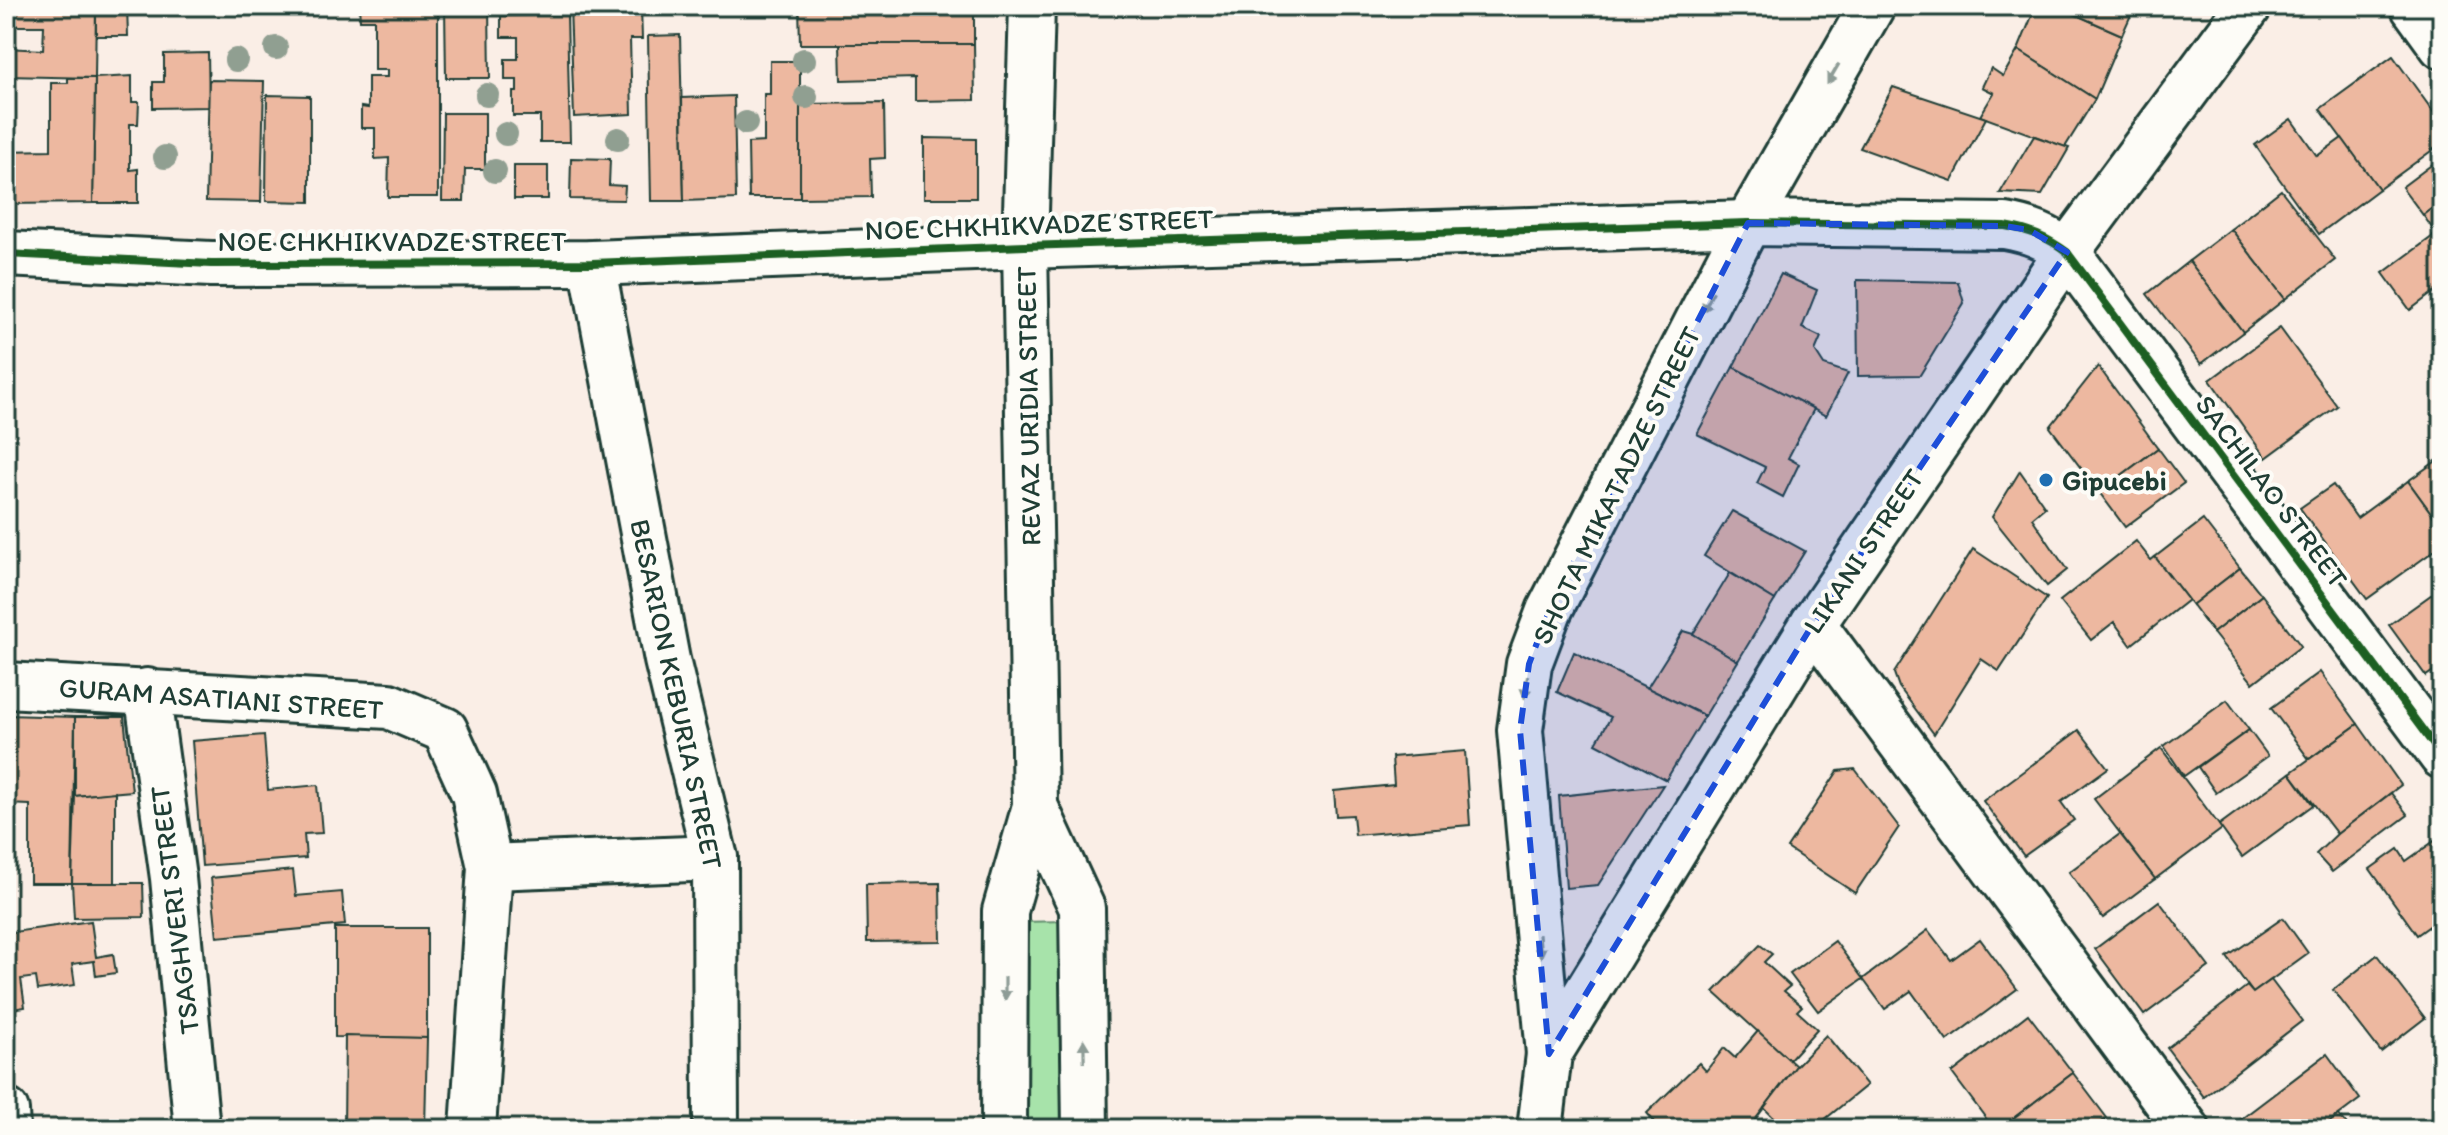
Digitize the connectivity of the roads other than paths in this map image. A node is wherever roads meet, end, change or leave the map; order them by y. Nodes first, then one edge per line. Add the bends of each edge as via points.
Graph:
1 (1032, 6) edge
2 (1872, 6) edge
3 (2249, 6) edge
4 (2413, 6) edge
5 (2442, 46) edge
6 (1748, 223) junction
7 (1025, 246) junction
8 (2067, 252) junction
9 (6, 254) edge
10 (592, 263) junction
11 (1813, 624) junction
12 (6, 685) edge
13 (147, 691) junction
14 (2442, 756) edge
15 (1035, 806) junction
16 (715, 858) junction
17 (490, 867) junction
18 (1082, 908) junction
19 (1005, 911) junction
20 (1549, 1054) junction
21 (6, 1111) edge
22 (1548, 1123) edge
23 (7, 1129) edge
24 (197, 1129) edge
25 (473, 1129) edge
26 (716, 1129) edge
27 (1004, 1129) edge
28 (1085, 1129) edge
29 (2187, 1129) edge

1 - 7 street, REVAZ URIDIA STREET
2 -> 6 street, SHOTA MIKATADZE STREET
3 - 8 street, LIKANI STREET
4 - 5 street
6 - 7 street, NOE CHKHIKVADZE STREET
6 - 8 street, NOE CHKHIKVADZE STREET via 2005,226 2029,230
6 -> 20 street, SHOTA MIKATADZE STREET via 1549,611 1529,664 1520,730
7 - 10 street, NOE CHKHIKVADZE STREET
7 - 15 street, REVAZ URIDIA STREET
8 - 11 street, LIKANI STREET
8 - 14 street, SACHILAO STREET
9 - 10 street, NOE CHKHIKVADZE STREET via 211,264
10 - 16 street, BESARION KEBURIA STREET via 667,660
11 - 20 street, LIKANI STREET
11 - 29 street
12 - 13 street, GURAM ASATIANI STREET
13 - 17 street, GURAM ASATIANI STREET via 389,706 445,730 474,794
13 - 24 street, TSAGHVERI STREET via 173,878
15 - 18 street, REVAZ URIDIA STREET
15 - 19 street, REVAZ URIDIA STREET
16 - 17 street
16 - 26 street, BESARION KEBURIA STREET
17 - 25 street, GURAM ASATIANI STREET
18 - 19 street
28 -> 18 street, REVAZ URIDIA STREET
19 -> 27 street, REVAZ URIDIA STREET
20 - 22 street, LIKANI STREET
21 - 23 street

